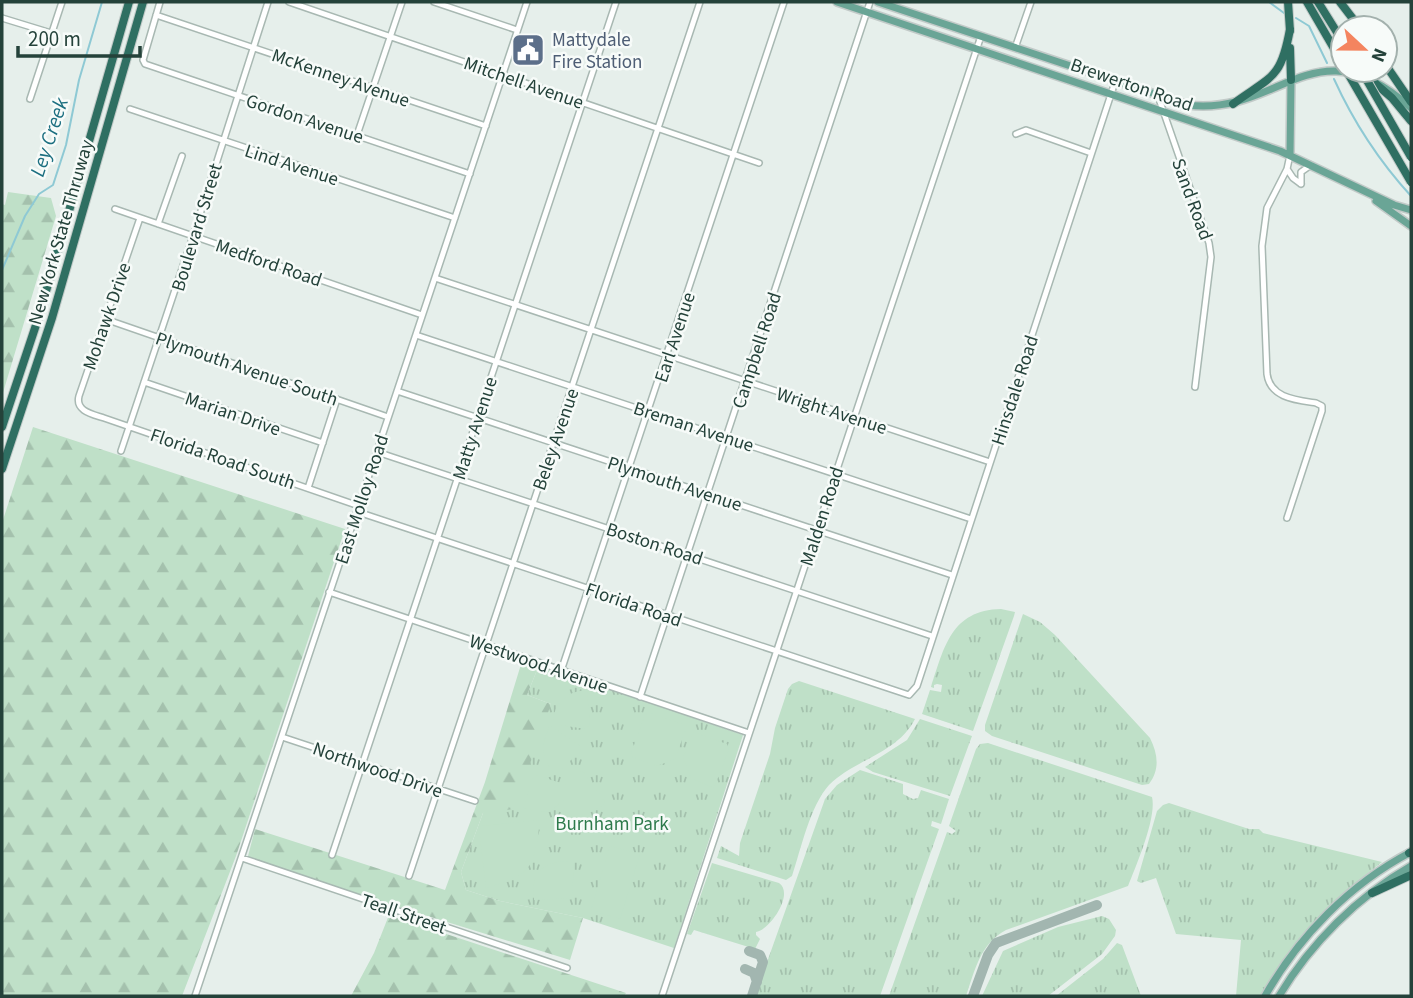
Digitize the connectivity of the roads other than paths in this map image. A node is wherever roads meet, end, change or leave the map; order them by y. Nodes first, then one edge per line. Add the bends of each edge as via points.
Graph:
1 (62, 2) edge
2 (129, 2) edge
3 (143, 2) edge
4 (160, 2) edge
5 (268, 2) edge
6 (289, 2) edge
7 (402, 2) edge
8 (434, 2) edge
9 (527, 2) edge
10 (616, 2) edge
11 (699, 2) edge
12 (784, 2) edge
13 (837, 2) edge
14 (870, 2) edge
15 (878, 2) edge
16 (1031, 2) edge
17 (1288, 2) edge
18 (1307, 2) edge
19 (1318, 2) edge
20 (867, 12) junction
21 (156, 15) junction
22 (2, 18) edge
23 (1326, 24) junction
24 (1329, 27) edge
25 (1290, 29) junction
26 (517, 30) junction
27 (1329, 31) edge
28 (51, 33) junction
29 (390, 36) junction
30 (981, 36) junction
31 (253, 47) junction
32 (1015, 48) junction
33 (976, 49) junction
34 (1329, 72) edge
35 (503, 75) junction
36 (1399, 79) edge
37 (1291, 80) junction
38 (1115, 82) junction
39 (1354, 84) edge
40 (1369, 84) edge
41 (1376, 84) edge
42 (1380, 84) edge
43 (1399, 84) edge
44 (373, 88) junction
45 (1111, 94) junction
46 (1411, 94) edge
47 (237, 96) junction
48 (1158, 96) junction
49 (30, 99) dead end
50 (583, 102) junction
51 (1411, 102) edge
52 (1233, 104) junction
53 (1411, 108) edge
54 (130, 109) dead end
55 (1162, 112) junction
56 (1411, 121) edge
57 (485, 126) junction
58 (658, 128) junction
59 (1016, 134) dead end
60 (357, 135) junction
61 (223, 141) junction
62 (734, 153) junction
63 (1091, 153) junction
64 (1290, 155) junction
65 (182, 156) dead end
66 (1411, 158) edge
67 (759, 163) dead end
68 (1312, 164) junction
69 (1287, 169) junction
70 (470, 174) junction
71 (1411, 181) edge
72 (1349, 182) junction
73 (116, 209) dead end
74 (1411, 210) edge
75 (140, 218) junction
76 (455, 218) junction
77 (158, 224) junction
78 (1411, 226) edge
79 (193, 236) junction
80 (435, 278) junction
81 (516, 305) junction
82 (422, 315) junction
83 (105, 319) junction
84 (592, 330) junction
85 (416, 335) junction
86 (160, 338) junction
87 (668, 355) junction
88 (496, 361) junction
89 (746, 381) junction
90 (144, 382) junction
91 (573, 386) junction
92 (1195, 387) dead end
93 (397, 391) junction
94 (337, 399) junction
95 (86, 411) joint
96 (649, 412) junction
97 (388, 417) junction
98 (854, 417) junction
99 (478, 418) junction
100 (129, 426) junction
101 (2, 427) edge
102 (727, 437) junction
103 (323, 443) junction
104 (554, 443) junction
105 (121, 451) dead end
106 (377, 452) junction
107 (990, 462) junction
108 (630, 468) junction
109 (2, 469) edge
110 (835, 473) junction
111 (458, 478) junction
112 (308, 488) junction
113 (708, 494) junction
114 (534, 503) junction
115 (359, 509) junction
116 (1287, 518) dead end
117 (971, 519) junction
118 (609, 528) junction
119 (816, 530) junction
120 (437, 539) junction
121 (688, 554) junction
122 (513, 564) junction
123 (952, 575) junction
124 (589, 589) junction
125 (796, 590) junction
126 (329, 592) junction
127 (667, 615) junction
128 (411, 620) junction
129 (932, 636) junction
130 (486, 645) junction
131 (776, 651) junction
132 (561, 671) junction
133 (909, 695) joint
134 (640, 697) junction
135 (749, 733) junction
136 (282, 737) junction
137 (363, 764) junction
138 (438, 789) junction
139 (475, 802) dead end
140 (1410, 852) edge
141 (332, 855) dead end
142 (242, 858) junction
143 (1411, 866) edge
144 (1411, 875) edge
145 (409, 876) dead end
146 (1372, 893) junction
147 (567, 968) dead end
148 (195, 996) edge
149 (662, 996) edge
150 (1265, 996) edge
151 (1279, 996) edge

1 - 28 street
2 - 101 highway, New York State Thruway via 38,319
3 - 109 highway, New York State Thruway via 52,318
4 - 21 street
5 - 31 street, Boulevard Street
6 - 29 street, Mitchell Avenue
7 - 29 street
8 - 26 street
9 - 26 street, East Molloy Road
10 - 50 street, Matty Avenue
11 - 58 street, Beley Avenue
12 - 62 street, Earl Avenue
13 - 20 main road, Brewerton Road
14 - 20 street, Campbell Road
15 - 30 main road, Brewerton Road
16 - 32 street
17 - 25 highway
18 - 23 highway
19 - 23 highway
20 - 33 main road, Brewerton Road
20 - 89 street, Campbell Road
21 - 31 street, McKenney Avenue
21 - 47 street, Gordon Avenue via 145,65
22 - 28 street
23 - 24 highway
23 - 27 highway
25 - 37 highway
25 - 52 highway via 1280,66
26 - 35 street, East Molloy Road
28 - 49 street
29 - 35 street, Mitchell Avenue
29 - 44 street
30 - 32 main road, Brewerton Road
30 - 33 street, Malden Road
31 - 44 street, McKenney Avenue
31 - 47 street, Boulevard Street
32 - 38 main road, Brewerton Road
33 - 45 main road, Brewerton Road
33 - 98 street, Malden Road
34 - 37 main road, Brewerton Road
35 - 50 street, Mitchell Avenue
35 - 57 street, East Molloy Road
36 - 46 highway
37 - 52 main road, Brewerton Road
37 - 64 main road
38 - 45 street, Hinsdale Road
38 - 48 main road, Brewerton Road
39 - 71 highway, bridge
40 - 66 highway, bridge
41 - 56 highway
42 - 53 main road, Brewerton Road
43 - 51 highway
44 - 57 street, McKenney Avenue
44 - 60 street
45 - 55 main road, Brewerton Road
45 - 63 street, Hinsdale Road
47 - 60 street, Gordon Avenue
47 - 61 street, Boulevard Street
48 - 52 main road, Brewerton Road via 1202,107
48 - 55 street, Sand Road
50 - 58 street, Mitchell Avenue
50 - 81 street, Matty Avenue
54 - 61 street, Lind Avenue
55 - 64 main road, Brewerton Road
55 - 92 street, Sand Road via 1211,257
57 - 70 street, East Molloy Road
58 - 62 street, Mitchell Avenue
58 - 84 street, Beley Avenue
59 - 63 street via 1026,130
60 - 70 street, Gordon Avenue
61 - 76 street, Lind Avenue
61 - 79 street, Boulevard Street
62 - 67 street, Mitchell Avenue
62 - 87 street, Earl Avenue
63 - 107 street, Hinsdale Road
64 - 68 main road, Brewerton Road
64 - 69 street
65 - 77 street
68 - 69 street via 1301,172 1301,184
68 - 72 main road, Brewerton Road
69 - 116 street via 1267,208 1262,246 1268,381 1278,393 1322,407
70 - 76 street, East Molloy Road
72 - 74 main road, Brewerton Road
72 - 78 main road
73 - 75 street, Medford Road
75 - 77 street, Medford Road
75 - 83 street, Mohawk Drive
76 - 80 street, East Molloy Road
77 - 79 street, Medford Road
79 - 82 street, Medford Road
79 - 86 street, Boulevard Street
80 - 81 street, Wright Avenue
80 - 82 street, East Molloy Road
81 - 84 street, Wright Avenue
81 - 88 street, Matty Avenue
82 - 85 street, East Molloy Road
83 - 86 street, Plymouth Avenue South
83 - 95 street, Mohawk Drive via 77,403
84 - 87 street, Wright Avenue
84 - 91 street, Beley Avenue
85 - 88 street, Breman Avenue
85 - 93 street, East Molloy Road
86 - 90 street, Boulevard Street
86 - 94 street, Plymouth Avenue South
87 - 89 street, Wright Avenue
87 - 96 street, Earl Avenue
88 - 91 street, Breman Avenue
88 - 99 street, Matty Avenue
89 - 98 street, Wright Avenue
89 - 102 street, Campbell Road
90 - 100 street, Boulevard Street
90 - 103 street, Marian Drive
91 - 96 street, Breman Avenue
91 - 104 street, Beley Avenue
93 - 97 street, East Molloy Road
93 - 99 street, Plymouth Avenue
94 - 97 street, Plymouth Avenue South
94 - 103 street
95 - 100 street, Florida Road South
96 - 102 street, Breman Avenue
96 - 108 street, Earl Avenue
97 - 106 street, East Molloy Road
98 - 107 street, Wright Avenue
98 - 110 street, Malden Road
99 - 104 street, Plymouth Avenue
99 - 111 street, Matty Avenue
100 - 105 street, Boulevard Street
100 - 112 street, Florida Road South
102 - 110 street, Breman Avenue
102 - 113 street, Campbell Road
103 - 112 street
104 - 108 street, Plymouth Avenue
104 - 114 street, Beley Avenue
106 - 111 street, Boston Road
106 - 115 street, East Molloy Road
107 - 117 street, Hinsdale Road
108 - 113 street, Plymouth Avenue
108 - 118 street, Earl Avenue
110 - 117 street, Breman Avenue
110 - 119 street, Malden Road
111 - 114 street, Boston Road
111 - 120 street, Matty Avenue
112 - 115 street, Florida Road South
113 - 119 street, Plymouth Avenue
113 - 121 street, Campbell Road
114 - 118 street, Boston Road
114 - 122 street, Beley Avenue
115 - 120 street, Florida Road
115 - 126 street, East Molloy Road
117 - 123 street, Hinsdale Road
118 - 121 street, Boston Road
118 - 124 street, Earl Avenue
119 - 123 street, Plymouth Avenue
119 - 125 street, Malden Road
120 - 122 street, Florida Road
120 - 128 street, Matty Avenue
121 - 125 street, Boston Road
121 - 127 street, Campbell Road
122 - 124 street, Florida Road
122 - 130 street, Beley Avenue
123 - 129 street, Hinsdale Road
124 - 127 street, Florida Road
124 - 132 street, Earl Avenue
125 - 129 street, Boston Road
125 - 131 street, Malden Road
126 - 128 street, Westwood Avenue
126 - 136 street, East Molloy Road
127 - 131 street, Florida Road
127 - 134 street, Campbell Road
128 - 130 street, Westwood Avenue
128 - 137 street, Matty Avenue
129 - 133 street, Hinsdale Road via 917,686
130 - 132 street, Westwood Avenue
130 - 138 street, Beley Avenue
131 - 133 street, Florida Road
131 - 135 street, Malden Road
132 - 134 street, Westwood Avenue
134 - 135 street, Westwood Avenue
135 - 149 street, Malden Road
136 - 137 street, Northwood Drive
136 - 142 street, East Molloy Road
137 - 138 street, Northwood Drive
137 - 141 street, Matty Avenue
138 - 139 street, Northwood Drive
138 - 145 street, Beley Avenue
140 - 150 main road via 1329,913 1288,959
142 - 147 street, Teall Street
142 - 148 street, East Molloy Road
143 - 146 main road
144 - 146 highway
146 - 151 main road via 1310,951

